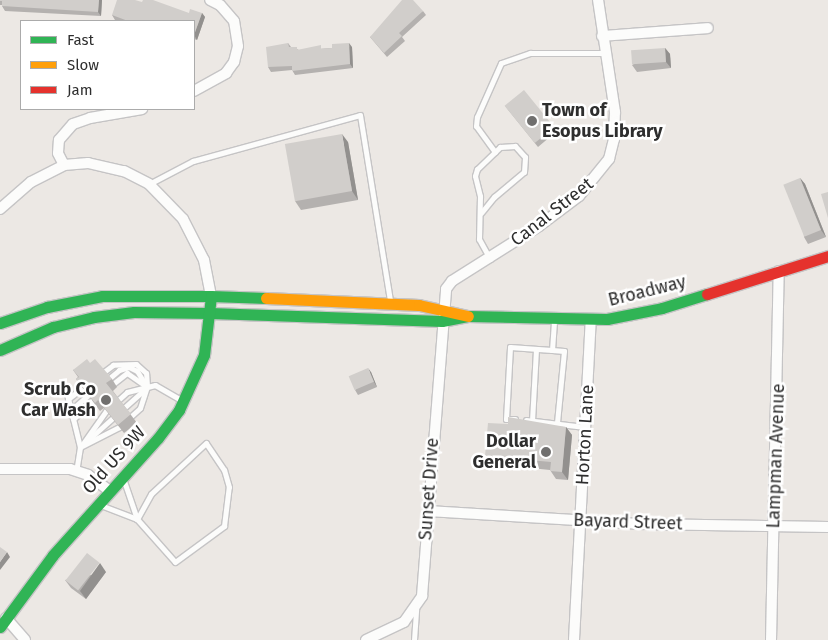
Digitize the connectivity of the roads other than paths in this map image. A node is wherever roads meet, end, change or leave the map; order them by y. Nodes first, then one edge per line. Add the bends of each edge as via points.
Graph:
1 (210, 0) edge
2 (598, 0) edge
3 (708, 28) dead end
4 (602, 36) junction
5 (605, 53) junction
6 (195, 90) edge
7 (136, 110) edge
8 (495, 152) junction
9 (64, 165) junction
10 (149, 184) junction
11 (0, 210) edge
12 (481, 213) junction
13 (828, 256) edge
14 (490, 259) junction
15 (779, 271) junction
16 (211, 296) junction
17 (390, 303) junction
18 (442, 308) junction
19 (210, 313) junction
20 (468, 316) junction
21 (554, 320) junction
22 (590, 320) junction
23 (442, 321) junction
24 (0, 322) edge
25 (536, 348) junction
26 (0, 350) edge
27 (552, 350) junction
28 (97, 377) edge
29 (89, 382) edge
30 (102, 384) edge
31 (65, 386) dead end
32 (147, 386) junction
33 (95, 389) edge
34 (68, 399) junction
35 (184, 401) junction
36 (71, 410) junction
37 (73, 419) junction
38 (532, 421) junction
39 (557, 423) junction
40 (585, 426) junction
41 (80, 447) junction
42 (0, 469) edge
43 (76, 471) junction
44 (123, 476) junction
45 (110, 491) junction
46 (98, 504) junction
47 (428, 511) junction
48 (137, 519) junction
49 (580, 521) junction
50 (774, 527) junction
51 (828, 527) edge
52 (416, 609) junction
53 (2, 619) edge
54 (25, 640) edge
55 (366, 640) edge
56 (414, 640) edge
57 (574, 640) edge
58 (771, 640) edge

1 - 6 street via 220,5 234,21 238,46 234,62 226,73
2 - 4 street, Canal Street
3 - 4 street
4 - 5 street, Canal Street
5 - 8 lane via 530,53 502,63 477,117 476,126
5 - 14 street, Canal Street via 615,112 609,159 578,196
7 - 9 street via 73,124 59,140 58,153
8 - 12 lane via 477,169 475,176
8 - 12 lane via 506,144 515,146 524,157 526,166 524,172 494,197
9 - 10 street via 88,163 111,167
9 - 11 street via 30,182
10 - 16 street via 183,219 199,245
10 - 17 lane via 193,162 360,115
12 - 14 lane via 479,239
13 - 15 main road, Broadway
14 - 18 street, Canal Street via 452,281 446,289
15 - 22 main road, Broadway via 662,308
15 - 50 street, Lampman Avenue
16 - 17 main road, Broadway
16 - 19 main road, Old US 9W
16 - 24 main road, Broadway via 102,296 47,306
17 - 18 main road, Broadway
18 - 20 main road, Broadway
18 - 23 street, Sunset Drive
19 - 23 main road, Broadway
19 - 26 main road, Broadway via 134,312 94,317 53,327
19 - 35 main road, Old US 9W via 204,354
20 - 21 main road, Broadway
20 - 23 main road, Broadway
21 - 22 main road, Broadway
21 - 27 lane
22 - 40 street, Horton Lane
23 - 47 street, Sunset Drive
25 - 27 lane
25 - 38 lane
25 - 38 lane via 510,347 506,419
27 - 39 lane via 564,350
28 - 32 lane via 113,365 130,363 146,373
29 - 34 lane
30 - 32 lane via 119,370 129,368 137,371
31 - 34 lane
32 - 35 lane via 155,385
32 - 37 lane via 132,374 122,375
32 - 41 lane
32 - 41 lane via 127,392 118,400
32 - 41 lane via 136,412 119,427
33 - 36 lane
34 - 36 lane
35 - 44 main road, Old US 9W via 158,438
36 - 37 lane
37 - 41 lane
38 - 39 lane
39 - 40 lane
40 - 49 street, Horton Lane
41 - 43 lane
42 - 43 street
43 - 45 street
44 - 45 main road, Old US 9W
44 - 48 lane
45 - 46 main road, Old US 9W
46 - 48 lane
46 - 53 main road, Old US 9W
47 - 49 street, Bayard Street
47 - 52 street, Sunset Drive via 422,596
48 - 48 lane via 175,562 224,526 229,487 218,457 206,443 151,494
49 - 50 street, Bayard Street
49 - 57 street, Horton Lane
50 - 51 street, Bayard Street
50 - 58 street, Lampman Avenue
52 - 55 street via 404,622
52 - 56 lane
53 - 54 street

